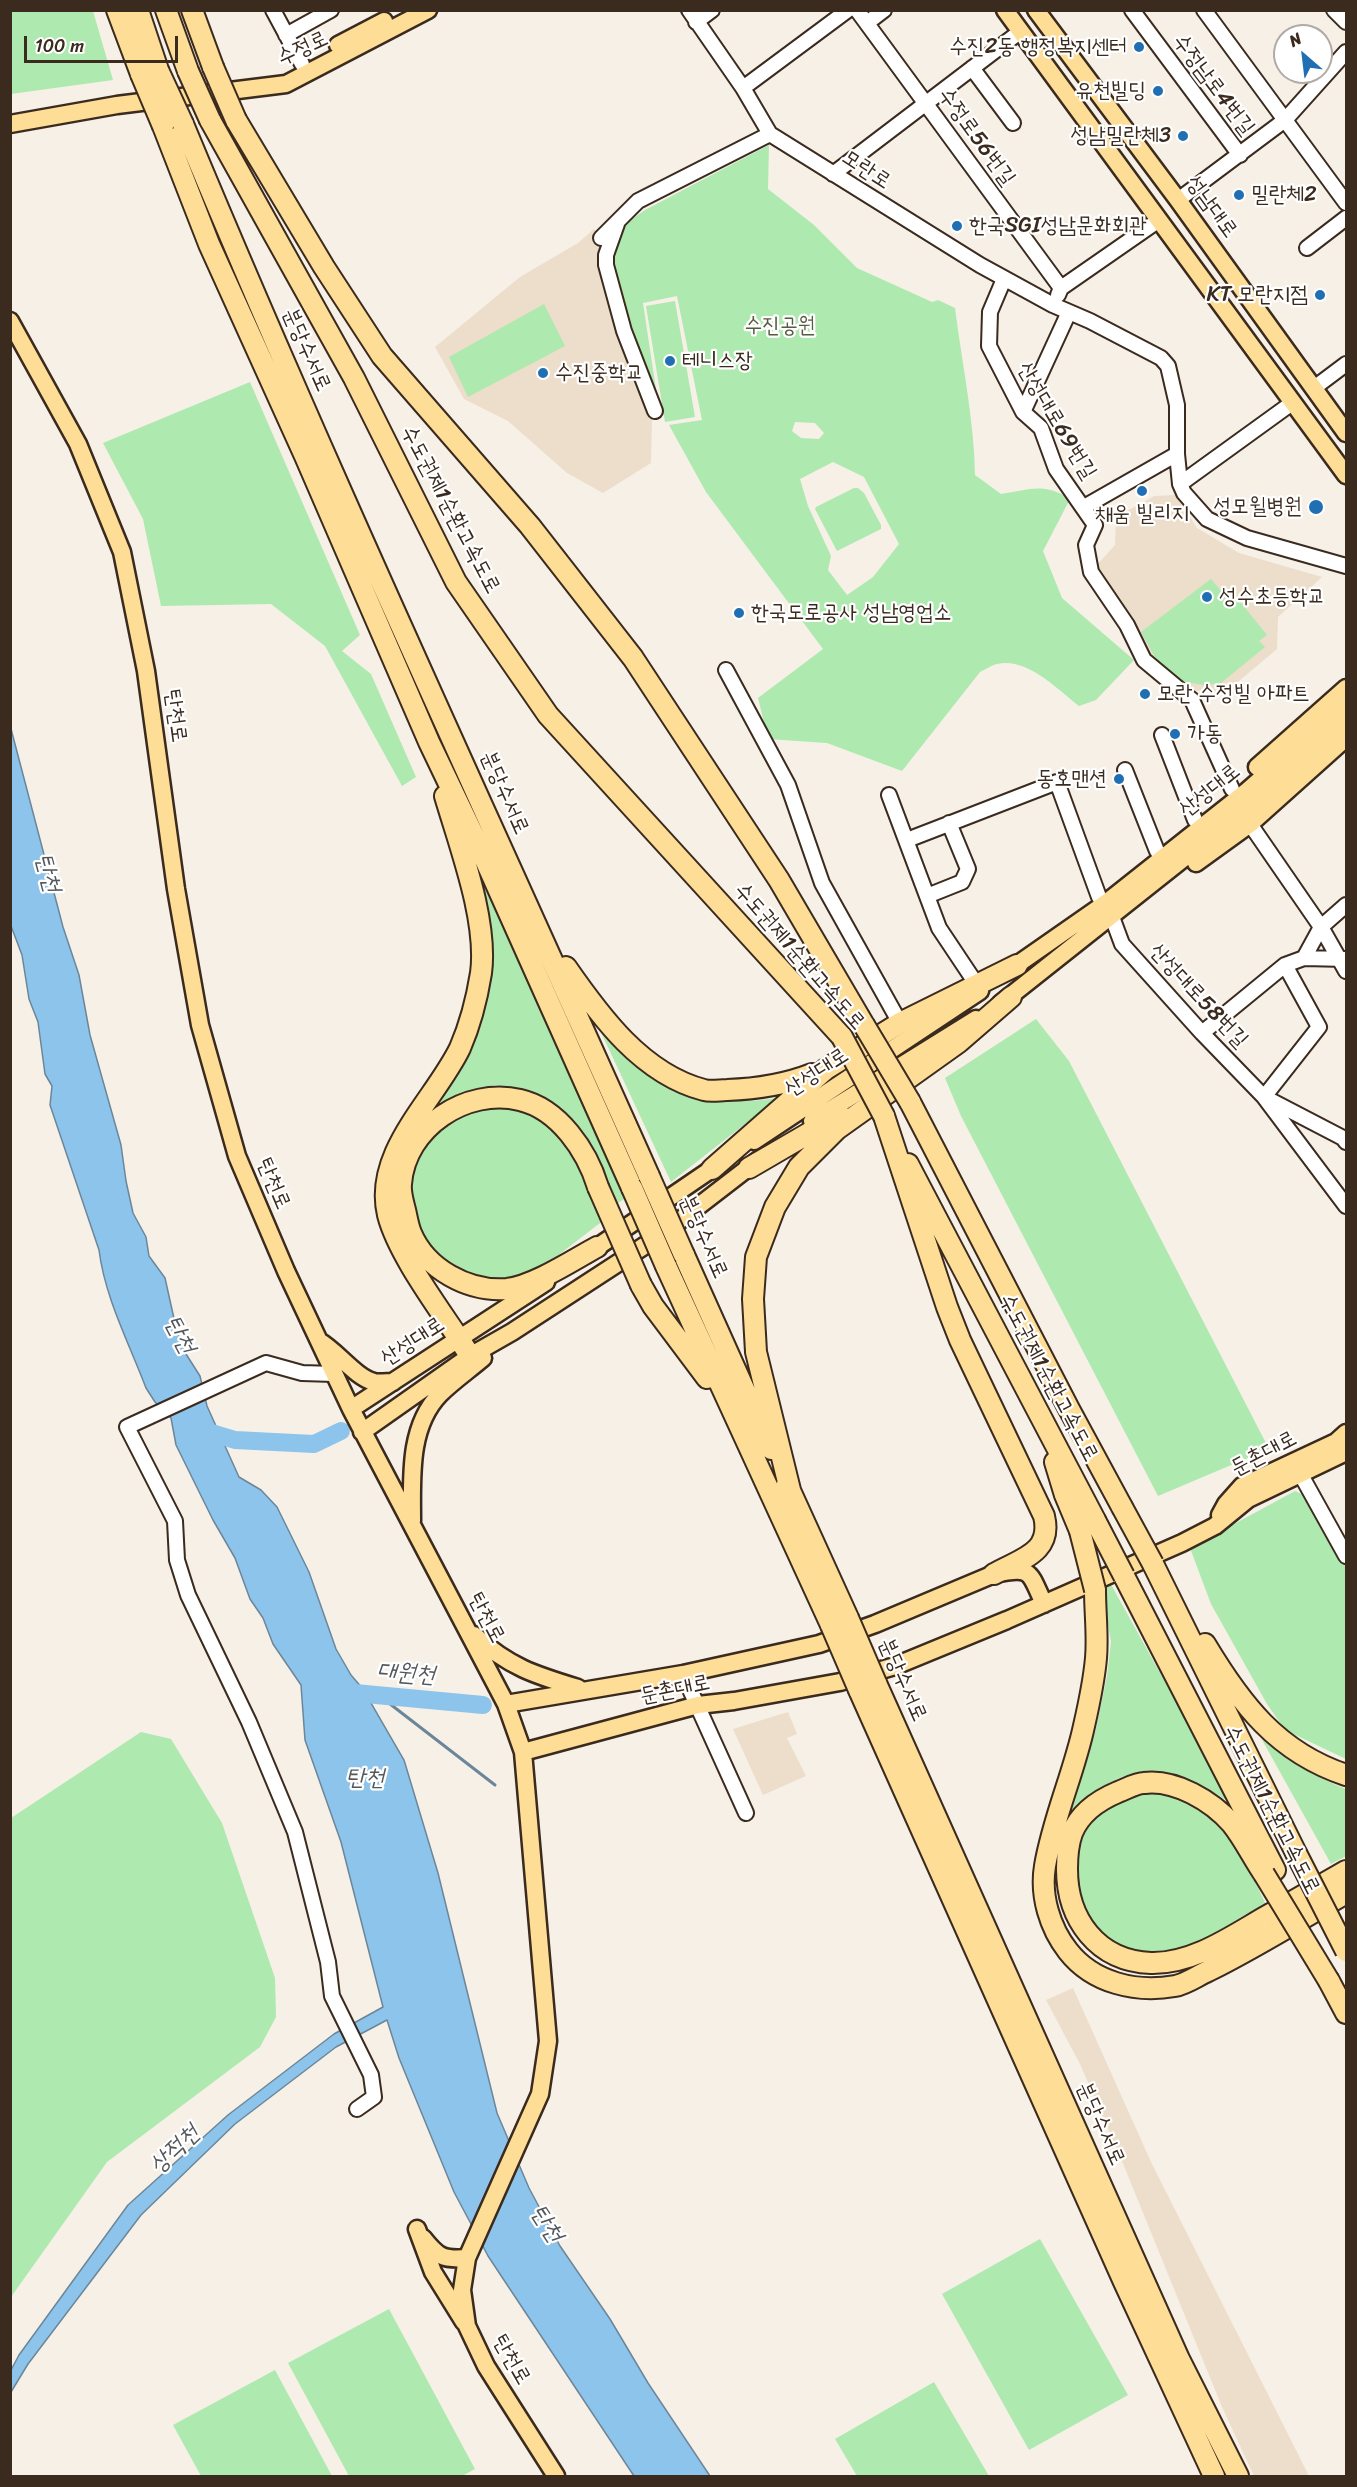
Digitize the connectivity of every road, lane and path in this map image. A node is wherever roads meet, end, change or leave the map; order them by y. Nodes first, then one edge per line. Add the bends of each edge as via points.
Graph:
1 (117, 10) edge
2 (138, 10) edge
3 (166, 10) edge
4 (192, 10) edge
5 (273, 10) edge
6 (332, 10) edge
7 (407, 10) edge
8 (428, 10) edge
9 (712, 10) edge
10 (848, 10) edge
11 (857, 10) edge
12 (884, 10) edge
13 (1005, 10) edge
14 (1132, 10) edge
15 (1204, 10) edge
16 (1334, 10) edge
17 (1043, 13) edge
18 (692, 16) edge
19 (1347, 22) edge
20 (867, 23) junction
21 (1020, 31) junction
22 (286, 35) junction
23 (1347, 52) edge
24 (302, 64) junction
25 (972, 68) junction
26 (149, 72) junction
27 (743, 88) junction
28 (926, 103) junction
29 (10, 112) edge
30 (1285, 120) junction
31 (1013, 123) dead end
32 (10, 124) edge
33 (770, 134) junction
34 (1240, 155) junction
35 (833, 174) junction
36 (1178, 200) junction
37 (1347, 203) edge
38 (1347, 218) edge
39 (1158, 220) junction
40 (617, 222) junction
41 (601, 238) dead end
42 (1307, 248) dead end
43 (1004, 279) junction
44 (1061, 288) junction
45 (1053, 305) junction
46 (1069, 312) junction
47 (10, 321) edge
48 (1347, 364) edge
49 (1314, 388) junction
50 (1292, 403) junction
51 (654, 411) dead end
52 (1023, 412) junction
53 (1347, 433) edge
54 (1177, 454) junction
55 (1347, 475) edge
56 (1180, 484) junction
57 (1084, 507) junction
58 (1347, 566) edge
59 (726, 670) dead end
60 (1347, 688) edge
61 (1347, 704) edge
62 (1347, 721) edge
63 (1162, 735) dead end
64 (1347, 738) edge
65 (429, 742) junction
66 (1125, 770) dead end
67 (1245, 793) junction
68 (889, 795) dead end
69 (1195, 820) junction
70 (949, 823) junction
71 (1250, 824) junction
72 (907, 840) junction
73 (1157, 851) junction
74 (927, 896) junction
75 (1099, 897) junction
76 (1347, 905) edge
77 (1112, 917) junction
78 (538, 927) junction
79 (1322, 927) junction
80 (1304, 958) junction
81 (1017, 964) junction
82 (1344, 964) edge
83 (1285, 965) junction
84 (977, 985) junction
85 (1011, 997) junction
86 (900, 1023) junction
87 (1202, 1033) junction
88 (826, 1069) junction
89 (894, 1086) junction
90 (1264, 1097) junction
91 (884, 1116) junction
92 (1345, 1138) edge
93 (749, 1168) junction
94 (712, 1169) junction
95 (1347, 1206) edge
96 (597, 1247) junction
97 (512, 1332) junction
98 (460, 1339) junction
99 (318, 1340) junction
100 (470, 1356) junction
101 (334, 1374) junction
102 (394, 1382) junction
103 (351, 1409) junction
104 (734, 1415) junction
105 (362, 1432) junction
106 (1347, 1433) edge
107 (1347, 1452) edge
108 (1301, 1475) junction
109 (792, 1494) junction
110 (412, 1525) junction
111 (1088, 1526) junction
112 (1215, 1526) junction
113 (1341, 1534) edge
114 (1347, 1556) edge
115 (1153, 1564) junction
116 (994, 1574) junction
117 (1044, 1604) junction
118 (840, 1622) junction
119 (466, 1628) junction
120 (683, 1674) junction
121 (867, 1686) junction
122 (582, 1689) junction
123 (506, 1704) junction
124 (698, 1704) junction
125 (523, 1752) junction
126 (1347, 1775) edge
127 (746, 1813) dead end
128 (1347, 1871) edge
129 (1269, 1872) junction
130 (1347, 1893) edge
131 (1347, 1951) edge
132 (1347, 2013) edge
133 (357, 2109) dead end
134 (468, 2256) junction
135 (467, 2326) junction
136 (556, 2476) edge
137 (1214, 2476) edge
138 (1238, 2476) edge

1 - 26 highway, 분당수서로
2 - 26 highway, 분당수서로
3 - 91 highway, 수도권제1순환고속도로, bridge via 210,120 354,378 462,592 548,715 842,1037
4 - 115 highway, 수도권제1순환고속도로, bridge via 236,120 381,356 530,526 633,658 779,880 910,1102
5 - 22 street
6 - 22 street
7 - 24 main road, 수정로
8 - 32 main road, 수정로 via 286,84 117,105
9 - 18 street
10 - 27 street
11 - 20 street, 수정로56번길
12 - 20 street
13 - 21 main road
14 - 34 street, 수정남로4번길
15 - 30 street
16 - 19 street
17 - 36 main road, 성남대로
18 - 27 street, 모란로
20 - 28 street, 수정로56번길
21 - 25 street
21 - 39 main road
22 - 24 street
23 - 30 street
24 - 29 main road, 수정로 via 284,74
25 - 28 street
25 - 31 street
26 - 65 highway, 분당수서로, bridge via 163,126 209,244
26 - 78 highway, 분당수서로, bridge via 183,124 250,283
27 - 33 street, 모란로
28 - 35 street
28 - 44 street, 수정로56번길
30 - 34 street
30 - 37 street
33 - 35 street, 모란로
33 - 40 street via 638,201
34 - 36 street
35 - 43 street, 모란로
36 - 49 main road, 성남대로
38 - 42 street
39 - 44 street
39 - 50 main road
40 - 41 street
40 - 51 street via 606,265 624,331
43 - 45 street, 모란로
43 - 52 street, 산성대로69번길 via 990,312 989,346
44 - 45 street
45 - 46 street, 모란로
46 - 52 street
46 - 54 street, 모란로 via 1153,352 1168,366 1177,405
47 - 99 main road, 탄천로 via 78,444 122,552 146,671 200,1025 237,1156
48 - 49 street
49 - 53 main road, 성남대로
50 - 55 main road
50 - 56 street
52 - 57 street, 산성대로69번길 via 1041,428 1056,469
54 - 56 street, 모란로
54 - 57 street
56 - 58 street via 1207,519 1247,538
57 - 67 street, 산성대로69번길 via 1095,525 1086,545 1091,572 1127,625 1144,660 1192,700
59 - 86 street via 788,784 822,883
60 - 67 main road
61 - 67 main road, 산성대로
62 - 67 main road, 산성대로
63 - 69 street, 산성대로
64 - 71 main road
65 - 98 highway via 481,927 481,971 460,1047 392,1159 386,1187 388,1214 399,1242
65 - 104 highway, 분당수서로, bridge
66 - 73 street
67 - 69 main road
67 - 77 main road, 산성대로
67 - 81 main road, 산성대로 via 1107,902
68 - 72 street
69 - 73 main road
70 - 72 street
70 - 74 street via 968,869 962,882
70 - 75 street via 1057,782
71 - 77 main road
71 - 79 street
72 - 74 street
73 - 75 main road
74 - 84 street via 939,928
75 - 81 main road
76 - 79 street
77 - 85 main road, 산성대로
77 - 87 street, 산성대로58번길 via 1122,944
78 - 88 highway via 600,1016 648,1062 674,1079 706,1091 756,1089 790,1083
78 - 109 highway, 분당수서로, bridge
79 - 80 street
79 - 82 street
80 - 82 street
80 - 83 street
81 - 84 highway
81 - 94 main road, 산성대로
83 - 87 street
83 - 90 street via 1319,1027
84 - 86 highway
85 - 89 highway via 959,1042
85 - 93 main road, 산성대로 via 807,1124
86 - 88 highway
87 - 90 street, 산성대로58번길
88 - 94 highway
89 - 93 highway
89 - 109 highway via 837,1129 799,1167 775,1208 756,1257 756,1352
90 - 92 street
90 - 95 street, 산성대로58번길
91 - 111 highway, 수도권제1순환고속도로 via 1044,1422
91 - 116 highway via 952,1318 1044,1516 1046,1534 1036,1551
93 - 97 main road, 산성대로 via 661,1235
94 - 96 main road, 산성대로
96 - 98 main road, 산성대로
96 - 104 highway, bridge via 534,1281 507,1289 480,1287 448,1276 426,1256 411,1233 401,1184 408,1157 425,1130 445,1113 476,1099 504,1096 532,1102 555,1118 594,1172 653,1306
97 - 100 main road, 산성대로
97 - 110 main road via 441,1393 424,1414 416,1437
98 - 100 highway
98 - 102 main road, 산성대로
99 - 101 main road, 탄천로
99 - 102 main road via 373,1382
100 - 105 main road, 산성대로
101 - 103 main road, 탄천로
101 - 133 street via 302,1373 267,1363 127,1427 175,1521 177,1560 188,1595 249,1722 295,1832 328,1962 332,1996 371,2075 374,2097
102 - 103 main road, 산성대로
103 - 105 main road, 탄천로
104 - 118 highway, 분당수서로
105 - 110 main road, 탄천로
106 - 112 main road, 둔촌대로 via 1336,1442 1242,1486 1226,1504
107 - 108 main road, 둔촌대로
108 - 112 main road, 둔촌대로 via 1248,1499
108 - 113 street
109 - 118 highway, 분당수서로
110 - 119 main road, 탄천로
111 - 129 highway, 수도권제1순환고속도로, bridge via 1124,1576
111 - 130 highway, bridge via 1095,1590 1096,1658 1084,1727 1045,1868 1044,1889 1056,1936 1074,1959 1119,1985 1177,1985 1221,1965
112 - 117 main road, 둔촌대로
113 - 114 street
115 - 126 highway via 1232,1688 1261,1723 1298,1752
115 - 131 highway, 수도권제1순환고속도로, bridge
116 - 117 main road via 1026,1571
116 - 120 main road, 둔촌대로 via 819,1644
117 - 124 main road, 둔촌대로 via 895,1666 840,1682
118 - 121 highway, 분당수서로, bridge
119 - 122 main road via 492,1652 518,1668
119 - 123 main road, 탄천로
120 - 122 main road, 둔촌대로
120 - 124 street
121 - 137 highway, 분당수서로 via 1119,2271
121 - 138 highway, 분당수서로 via 1179,2359
122 - 123 main road, 둔촌대로
123 - 125 main road, 탄천로
124 - 125 main road, 둔촌대로
124 - 127 street
125 - 134 main road, 탄천로 via 548,2041 540,2094
128 - 129 highway via 1224,1941 1192,1956 1151,1963 1121,1958 1084,1929 1072,1907 1067,1856 1072,1832 1086,1812 1103,1798 1143,1783 1159,1783 1207,1802 1232,1824
129 - 132 highway, 수도권제1순환고속도로, bridge
134 - 135 main road, 탄천로 via 462,2290
134 - 135 main road via 447,2260 433,2251 417,2229 433,2272
135 - 136 main road, 탄천로 via 486,2366

